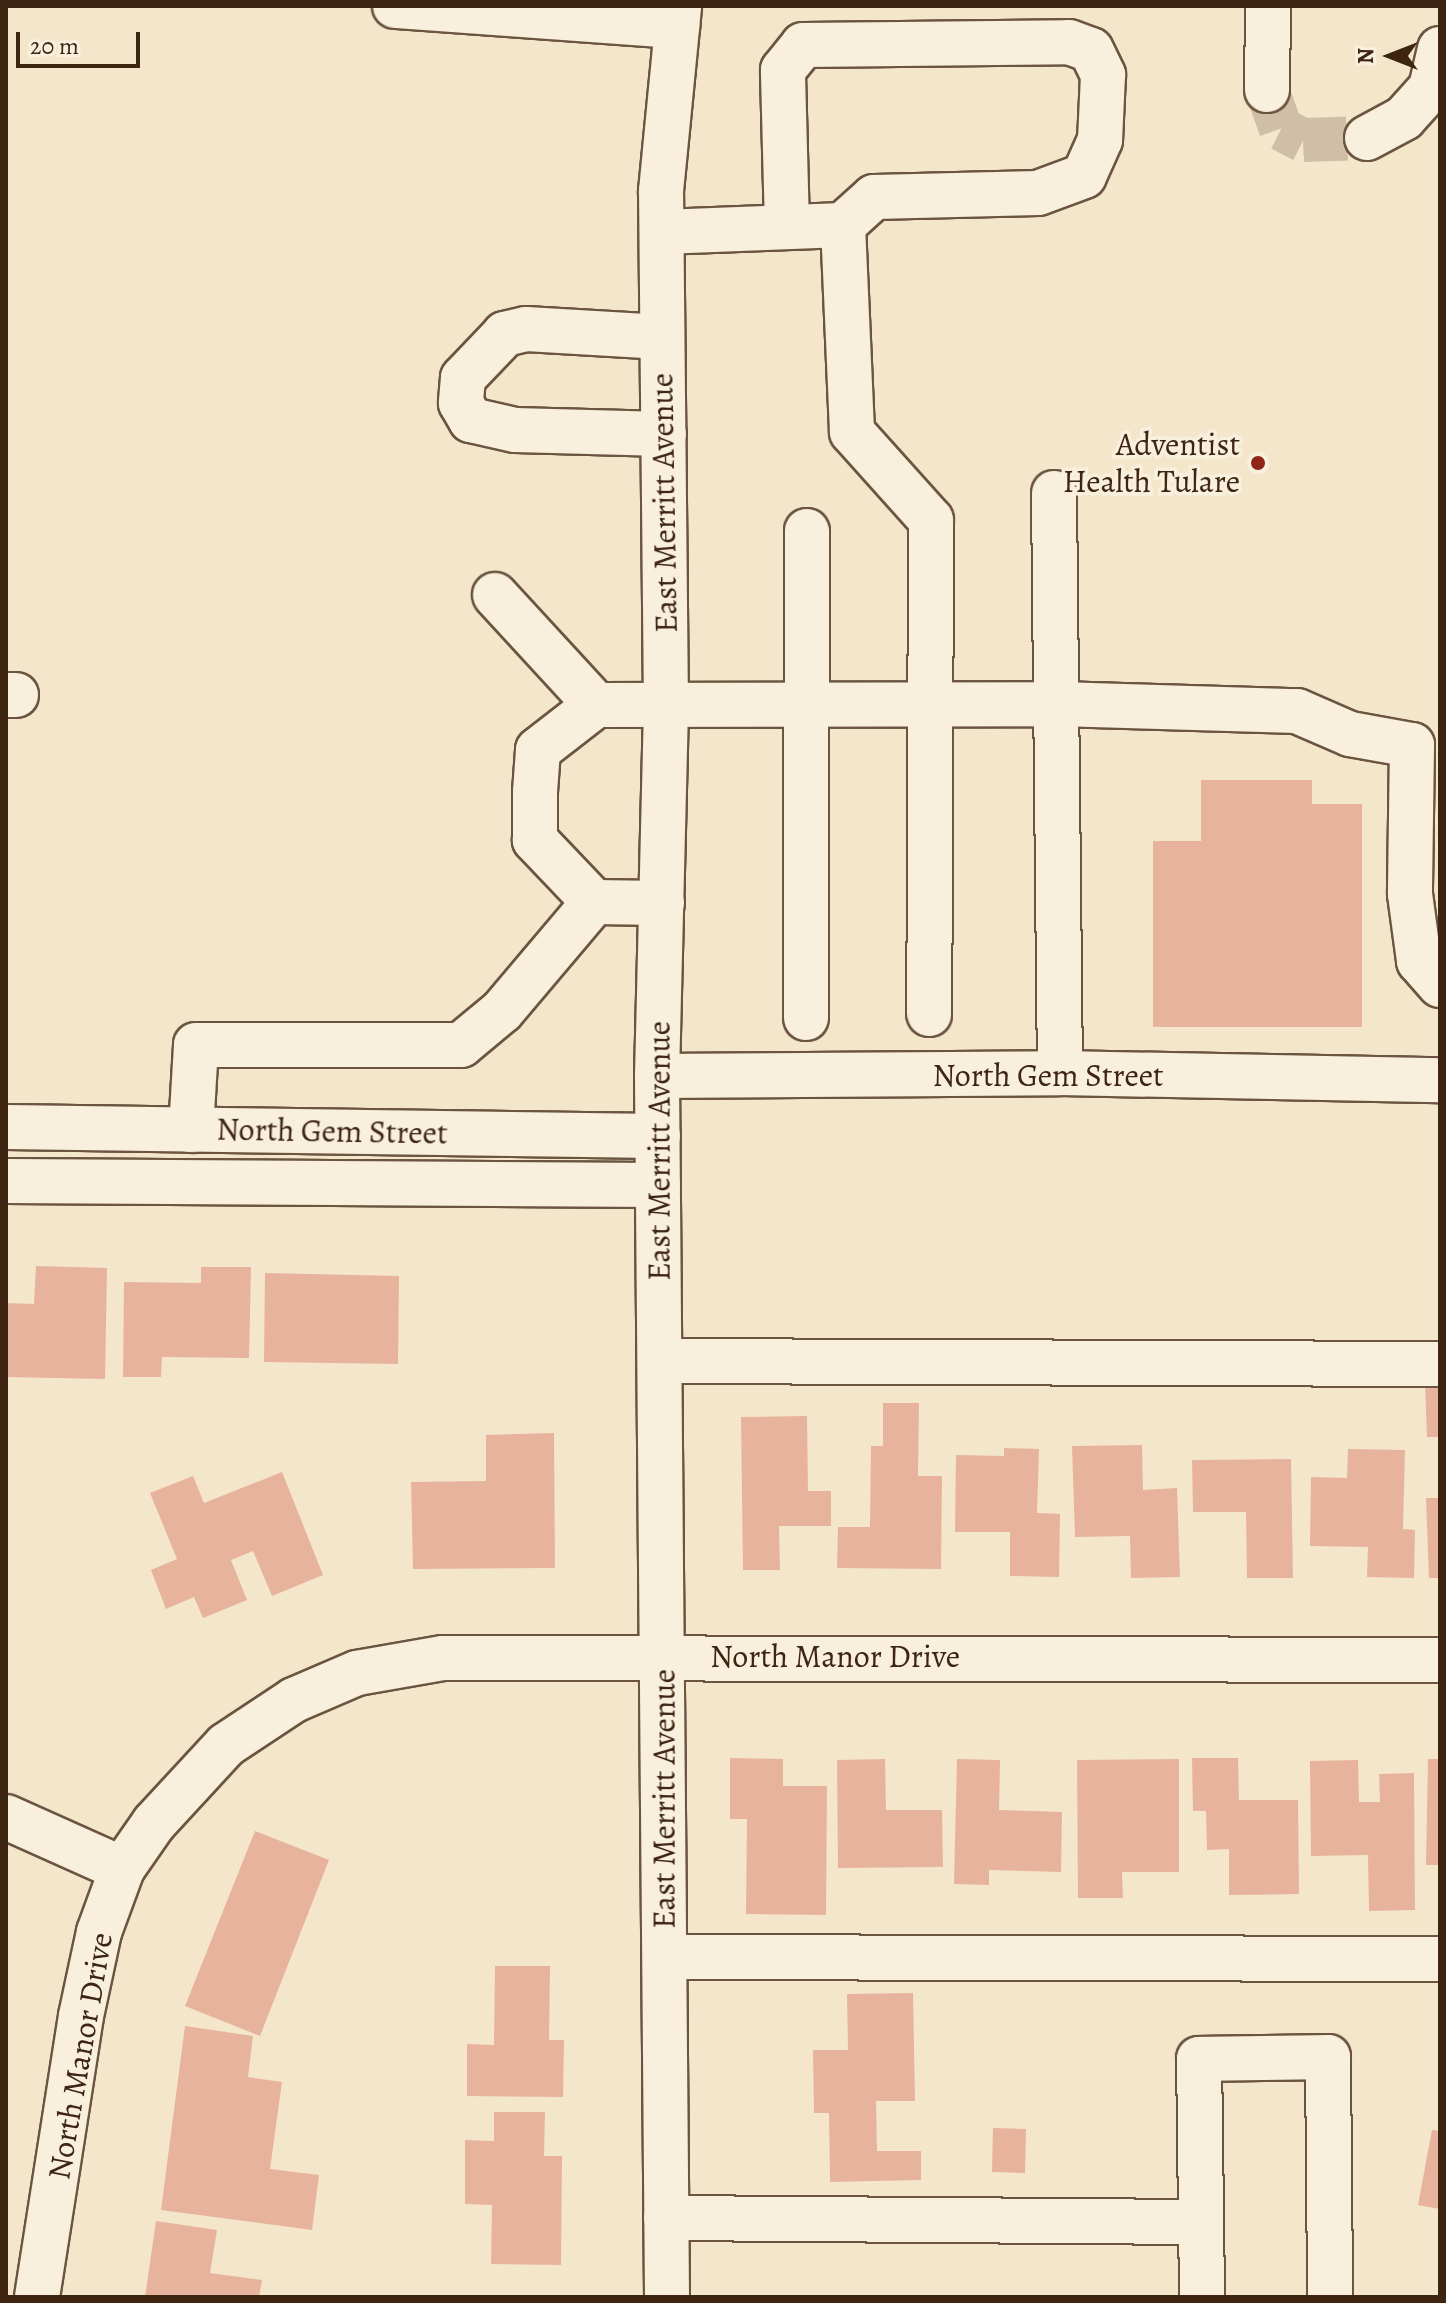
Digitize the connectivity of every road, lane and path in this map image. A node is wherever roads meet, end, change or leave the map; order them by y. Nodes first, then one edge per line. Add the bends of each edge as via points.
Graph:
1 (395, 6) edge
2 (1268, 6) edge
3 (678, 16) edge
4 (1440, 49) edge
5 (1267, 90) tunnel mouth
6 (1367, 138) tunnel mouth
7 (843, 225) junction
8 (787, 227) junction
9 (662, 232) junction
10 (662, 337) junction
11 (664, 434) junction
12 (1054, 493) dead end
13 (807, 531) dead end
14 (495, 595) dead end
15 (1057, 704) junction
16 (596, 705) junction
17 (666, 708) junction
18 (807, 708) junction
19 (932, 708) junction
20 (594, 902) junction
21 (662, 903) junction
22 (1433, 969) edge
23 (929, 1014) dead end
24 (806, 1018) dead end
25 (1060, 1073) junction
26 (657, 1076) junction
27 (1440, 1080) edge
28 (6, 1127) edge
29 (191, 1130) junction
30 (658, 1136) junction
31 (6, 1181) edge
32 (658, 1185) junction
33 (660, 1361) junction
34 (1440, 1364) edge
35 (663, 1655) junction
36 (1440, 1660) edge
37 (6, 1817) edge
38 (122, 1869) junction
39 (665, 1957) junction
40 (1440, 1959) edge
41 (666, 2218) junction
42 (1201, 2222) junction
43 (37, 2297) edge
44 (667, 2297) edge
45 (1202, 2297) edge
46 (1330, 2297) edge

1 - 3 street
2 - 5 street
3 - 9 street, East Merritt Avenue
4 - 6 street via 1431,88 1404,118
7 - 8 street
7 - 8 street via 874,197 1038,193 1084,176 1100,140 1103,75 1091,50 1069,42 803,45 783,70
7 - 19 street via 852,432 931,520
8 - 9 street
9 - 10 street, East Merritt Avenue
10 - 11 street, East Merritt Avenue
10 - 11 street via 526,329 505,334 463,378 461,403 471,420 515,430
11 - 17 street, East Merritt Avenue
12 - 15 street
13 - 18 street
14 - 16 street
15 - 19 street
15 - 22 street via 1297,711 1350,734 1412,745 1410,894
15 - 25 street
16 - 17 street
16 - 20 street via 538,750 535,792 535,840
17 - 18 street
17 - 21 street, East Merritt Avenue
18 - 19 street
18 - 24 street
19 - 23 street
20 - 21 street
20 - 29 street via 502,1011 461,1045 196,1045
21 - 26 street, East Merritt Avenue
25 - 26 street, North Gem Street
25 - 27 street, North Gem Street
26 - 30 street, East Merritt Avenue
28 - 29 street, North Gem Street
29 - 30 street, North Gem Street
30 - 32 street, East Merritt Avenue
31 - 32 street, North Gem Street
32 - 33 street, East Merritt Avenue
33 - 34 street
33 - 35 street, East Merritt Avenue
35 - 36 street, North Manor Drive
35 - 38 street, North Manor Drive via 443,1658 357,1673 294,1700 226,1745 154,1823
35 - 39 street, East Merritt Avenue
37 - 38 street
38 - 43 street, North Manor Drive via 99,1932 81,2016
39 - 40 street
39 - 41 street, East Merritt Avenue
41 - 42 street
41 - 44 street, East Merritt Avenue
42 - 45 street
42 - 46 street via 1199,2059 1328,2057

